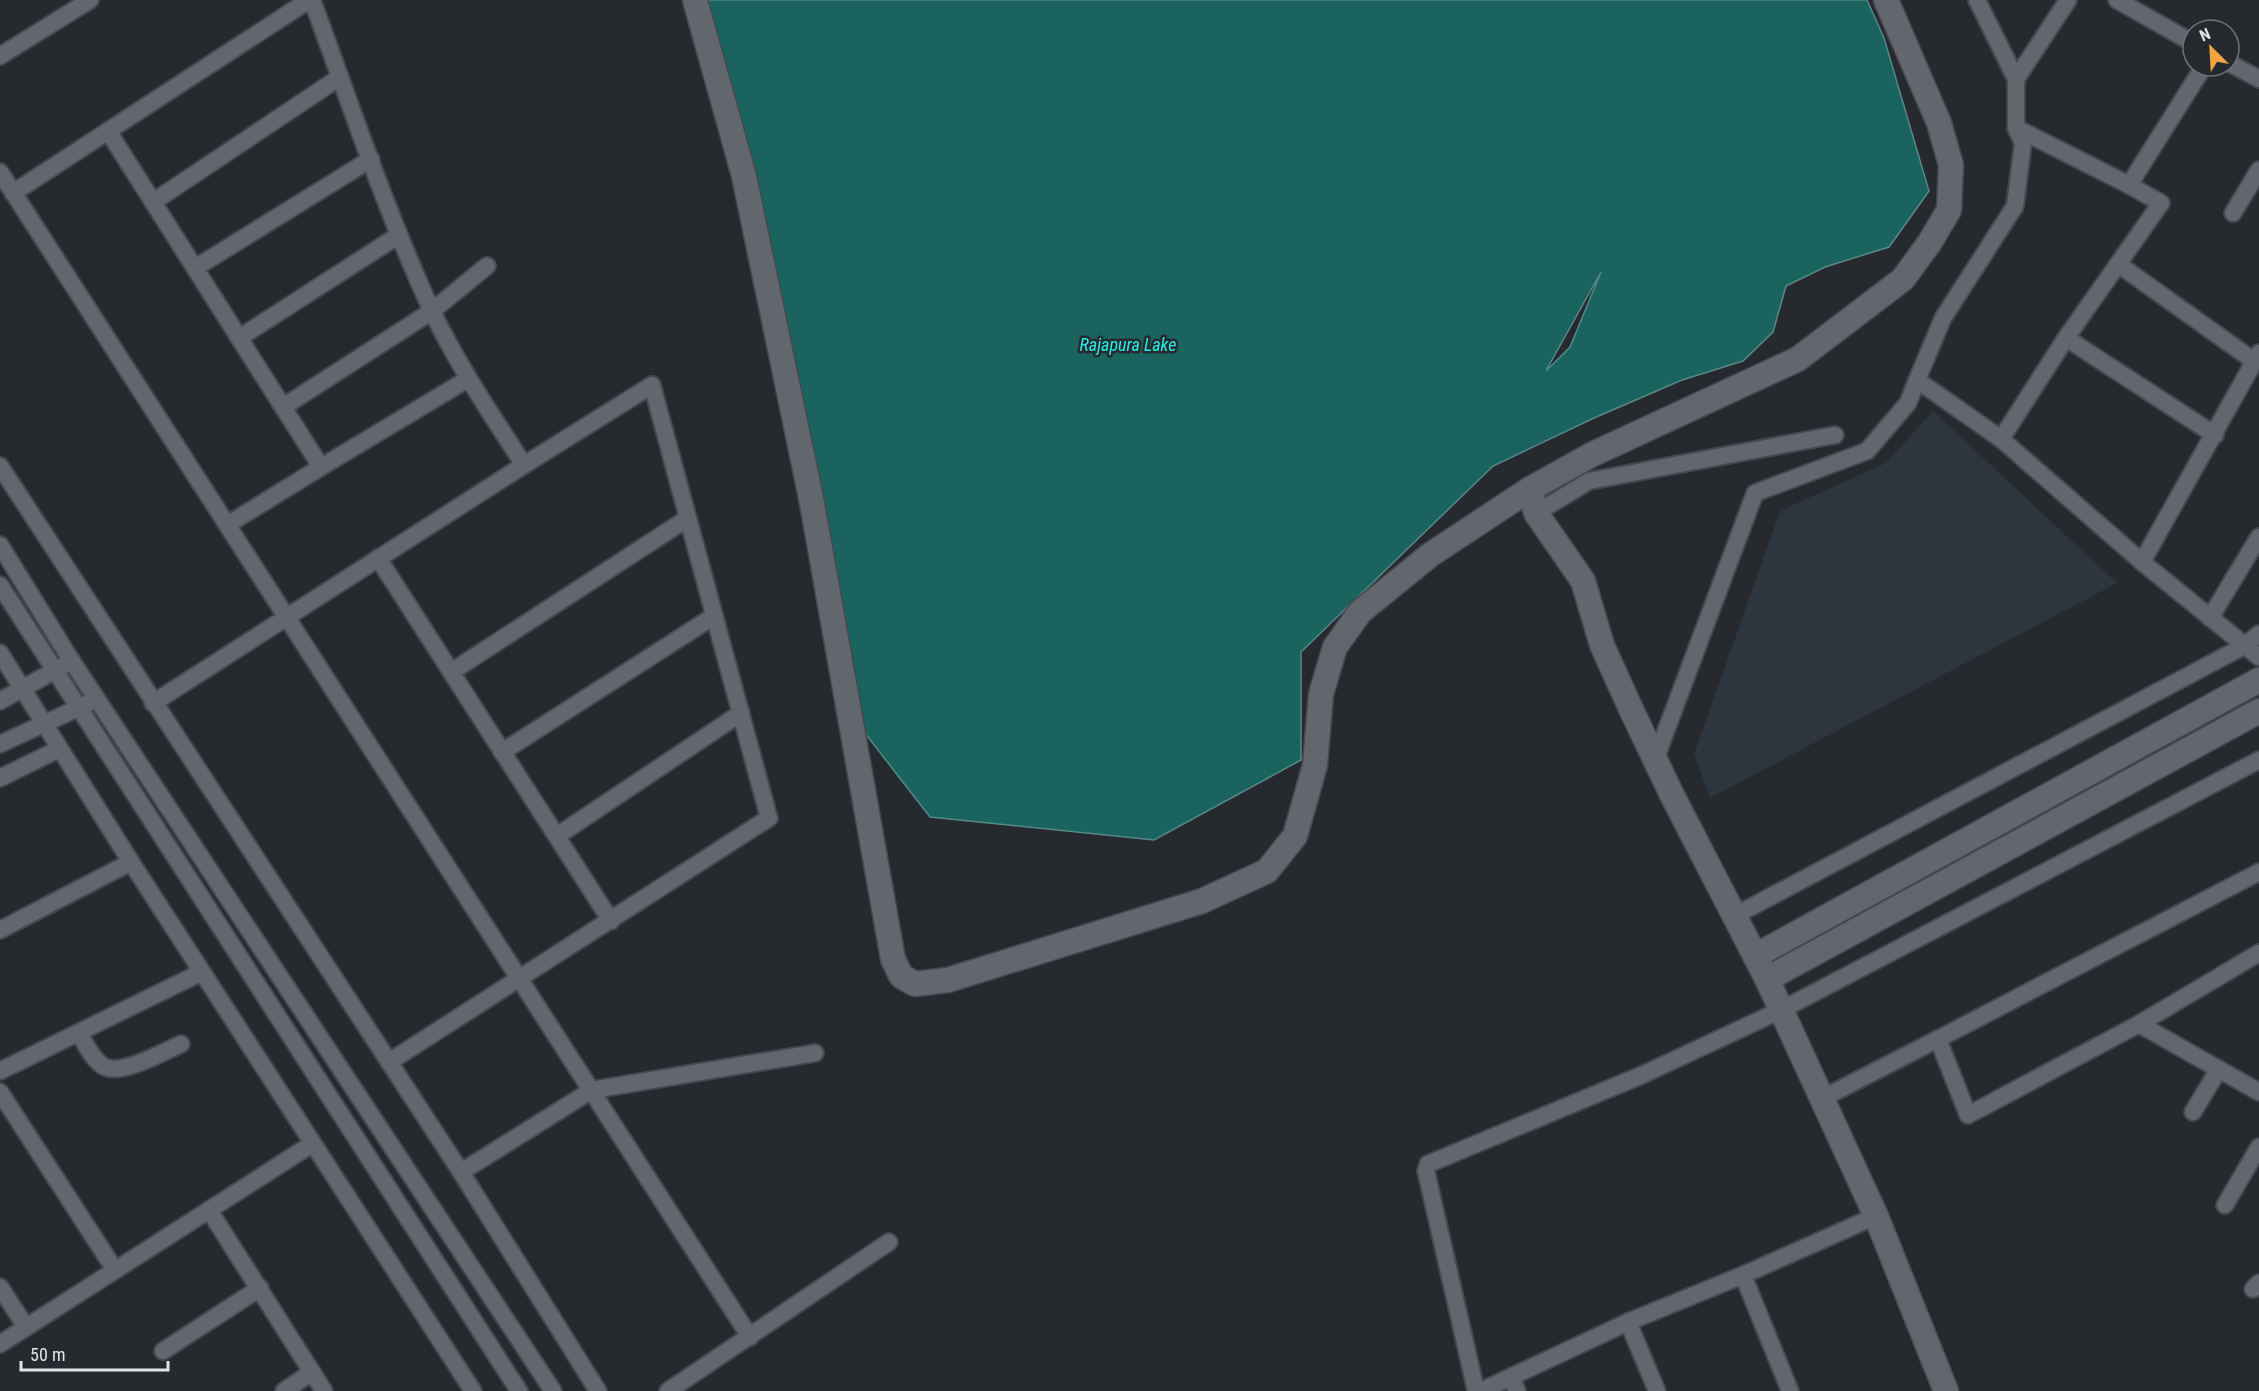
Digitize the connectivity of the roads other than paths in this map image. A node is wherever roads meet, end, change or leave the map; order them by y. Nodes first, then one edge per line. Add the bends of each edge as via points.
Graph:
1 (90, 0) edge
2 (311, 0) edge
3 (694, 0) edge
4 (1886, 0) edge
5 (1977, 0) edge
6 (2068, 0) edge
7 (2117, 0) edge
8 (2181, 36) edge
9 (0, 56) edge
10 (2241, 69) edge
11 (340, 77) junction
12 (2196, 78) edge
13 (2016, 79) junction
14 (2259, 79) edge
15 (2016, 128) junction
16 (108, 131) junction
17 (371, 159) junction
18 (2259, 170) edge
19 (0, 172) edge
20 (2129, 185) junction
21 (13, 193) junction
22 (153, 202) junction
23 (2234, 213) dead end
24 (399, 235) junction
25 (2118, 264) junction
26 (487, 266) dead end
27 (195, 268) junction
28 (432, 311) junction
29 (239, 338) junction
30 (2066, 338) junction
31 (2257, 357) edge
32 (468, 379) junction
33 (1917, 380) junction
34 (283, 406) junction
35 (1835, 435) dead end
36 (2215, 435) junction
37 (2001, 440) junction
38 (524, 465) junction
39 (0, 466) edge
40 (321, 467) junction
41 (1530, 489) junction
42 (1536, 513) junction
43 (688, 518) junction
44 (227, 525) junction
45 (2259, 537) edge
46 (0, 545) edge
47 (378, 558) junction
48 (2142, 562) junction
49 (0, 585) edge
50 (714, 616) junction
51 (287, 617) junction
52 (2211, 618) junction
53 (2259, 634) edge
54 (2244, 646) junction
55 (0, 655) edge
56 (2259, 657) edge
57 (71, 660) junction
58 (56, 671) junction
59 (451, 672) junction
60 (2259, 680) edge
61 (22, 690) junction
62 (97, 700) junction
63 (0, 701) edge
64 (153, 702) junction
65 (80, 707) junction
66 (741, 713) junction
67 (2252, 721) edge
68 (43, 723) junction
69 (0, 744) edge
70 (59, 749) junction
71 (502, 752) junction
72 (1655, 760) junction
73 (2259, 760) edge
74 (0, 778) edge
75 (557, 836) junction
76 (131, 862) junction
77 (2259, 872) edge
78 (1734, 916) junction
79 (611, 921) junction
80 (0, 930) edge
81 (2259, 953) edge
82 (1755, 956) junction
83 (202, 972) junction
84 (520, 979) junction
85 (1767, 979) junction
86 (1781, 1010) junction
87 (2139, 1024) junction
88 (78, 1033) junction
89 (1938, 1039) junction
90 (181, 1044) dead end
91 (815, 1053) dead end
92 (389, 1062) junction
93 (2219, 1069) junction
94 (0, 1071) edge
95 (592, 1090) junction
96 (0, 1092) edge
97 (2259, 1092) edge
98 (1821, 1099) junction
99 (2193, 1112) dead end
100 (312, 1144) junction
101 (2259, 1147) edge
102 (461, 1172) junction
103 (2225, 1205) dead end
104 (209, 1210) junction
105 (1876, 1216) junction
106 (890, 1242) dead end
107 (115, 1270) junction
108 (1743, 1275) junction
109 (0, 1287) edge
110 (260, 1288) junction
111 (1628, 1322) junction
112 (26, 1327) junction
113 (750, 1337) junction
114 (0, 1344) edge
115 (163, 1351) dead end
116 (312, 1372) junction
117 (1514, 1384) edge
118 (284, 1391) edge
119 (324, 1391) edge
120 (473, 1391) edge
121 (519, 1391) edge
122 (553, 1391) edge
123 (598, 1391) edge
124 (668, 1391) edge
125 (1476, 1391) edge
126 (1481, 1391) edge
127 (1656, 1391) edge
128 (1790, 1391) edge
129 (1946, 1391) edge

1 - 9 street
2 - 11 street
2 - 16 street
3 - 41 street via 744,176 812,502 893,959 901,976 915,984 948,980 1202,901 1267,871 1295,836 1315,765 1322,694 1335,647 1360,612 1430,555
4 - 41 street via 1939,123 1952,165 1949,210 1930,242 1903,279 1798,359 1593,454
5 - 13 street
6 - 13 street
7 - 8 street
10 - 14 street
11 - 17 street
11 - 22 street
12 - 20 street
13 - 15 street
15 - 20 street
15 - 33 street via 2023,143 2015,206 1943,318
16 - 21 street
16 - 22 street
17 - 24 street
17 - 27 street
18 - 23 street
19 - 21 street
20 - 25 street via 2161,203
21 - 44 street
22 - 27 street
24 - 28 street
24 - 29 street
25 - 30 street
25 - 31 street
26 - 28 street
27 - 29 street
28 - 32 street
28 - 34 street
29 - 34 street
30 - 36 street
30 - 37 street
31 - 36 street
32 - 38 street
32 - 40 street
33 - 37 street
33 - 72 street via 1908,403 1867,451 1755,493
34 - 40 street
35 - 42 street via 1589,481
36 - 48 street
37 - 48 street
38 - 43 street via 652,385
38 - 47 street
39 - 64 street
40 - 44 street
41 - 42 street
42 - 72 street via 1583,581 1602,645
43 - 50 street
43 - 59 street
44 - 51 street
45 - 52 street
46 - 57 street
47 - 51 street
47 - 59 street
48 - 52 street
49 - 58 street
50 - 66 street
50 - 71 street
51 - 64 street
51 - 84 street
52 - 54 street
53 - 54 street
54 - 56 street
54 - 78 street
55 - 61 street
57 - 58 street
57 - 62 street
58 - 61 street
58 - 65 street
59 - 71 street
60 - 82 street
61 - 63 street
61 - 68 street
62 - 65 street
62 - 122 street
64 - 92 street
65 - 68 street
65 - 121 street
66 - 75 street
66 - 79 street via 769,818
67 - 85 street
68 - 69 street
68 - 70 street
70 - 74 street
70 - 76 street
71 - 75 street
72 - 78 street
73 - 86 street
75 - 79 street
76 - 80 street
76 - 83 street
77 - 89 street
78 - 82 street
79 - 84 street
81 - 87 street
82 - 85 street
83 - 88 street
83 - 100 street
84 - 92 street
84 - 95 street
85 - 86 street
86 - 98 street
86 - 125 street via 1642,1075 1428,1164 1426,1171
87 - 89 street via 1968,1115
87 - 93 street
88 - 90 street via 106,1068 125,1068
88 - 94 street
89 - 98 street
91 - 95 street
92 - 102 street
93 - 97 street
93 - 99 street
95 - 102 street
95 - 113 street
96 - 107 street
98 - 105 street
100 - 104 street
100 - 120 street
101 - 103 street
102 - 123 street
104 - 107 street
104 - 110 street
105 - 108 street
105 - 129 street
106 - 113 street
107 - 112 street
108 - 111 street
108 - 128 street
109 - 112 street
110 - 115 street
110 - 116 street
111 - 117 street
111 - 127 street
112 - 114 street
113 - 124 street
116 - 118 street
116 - 119 street
117 - 126 street

